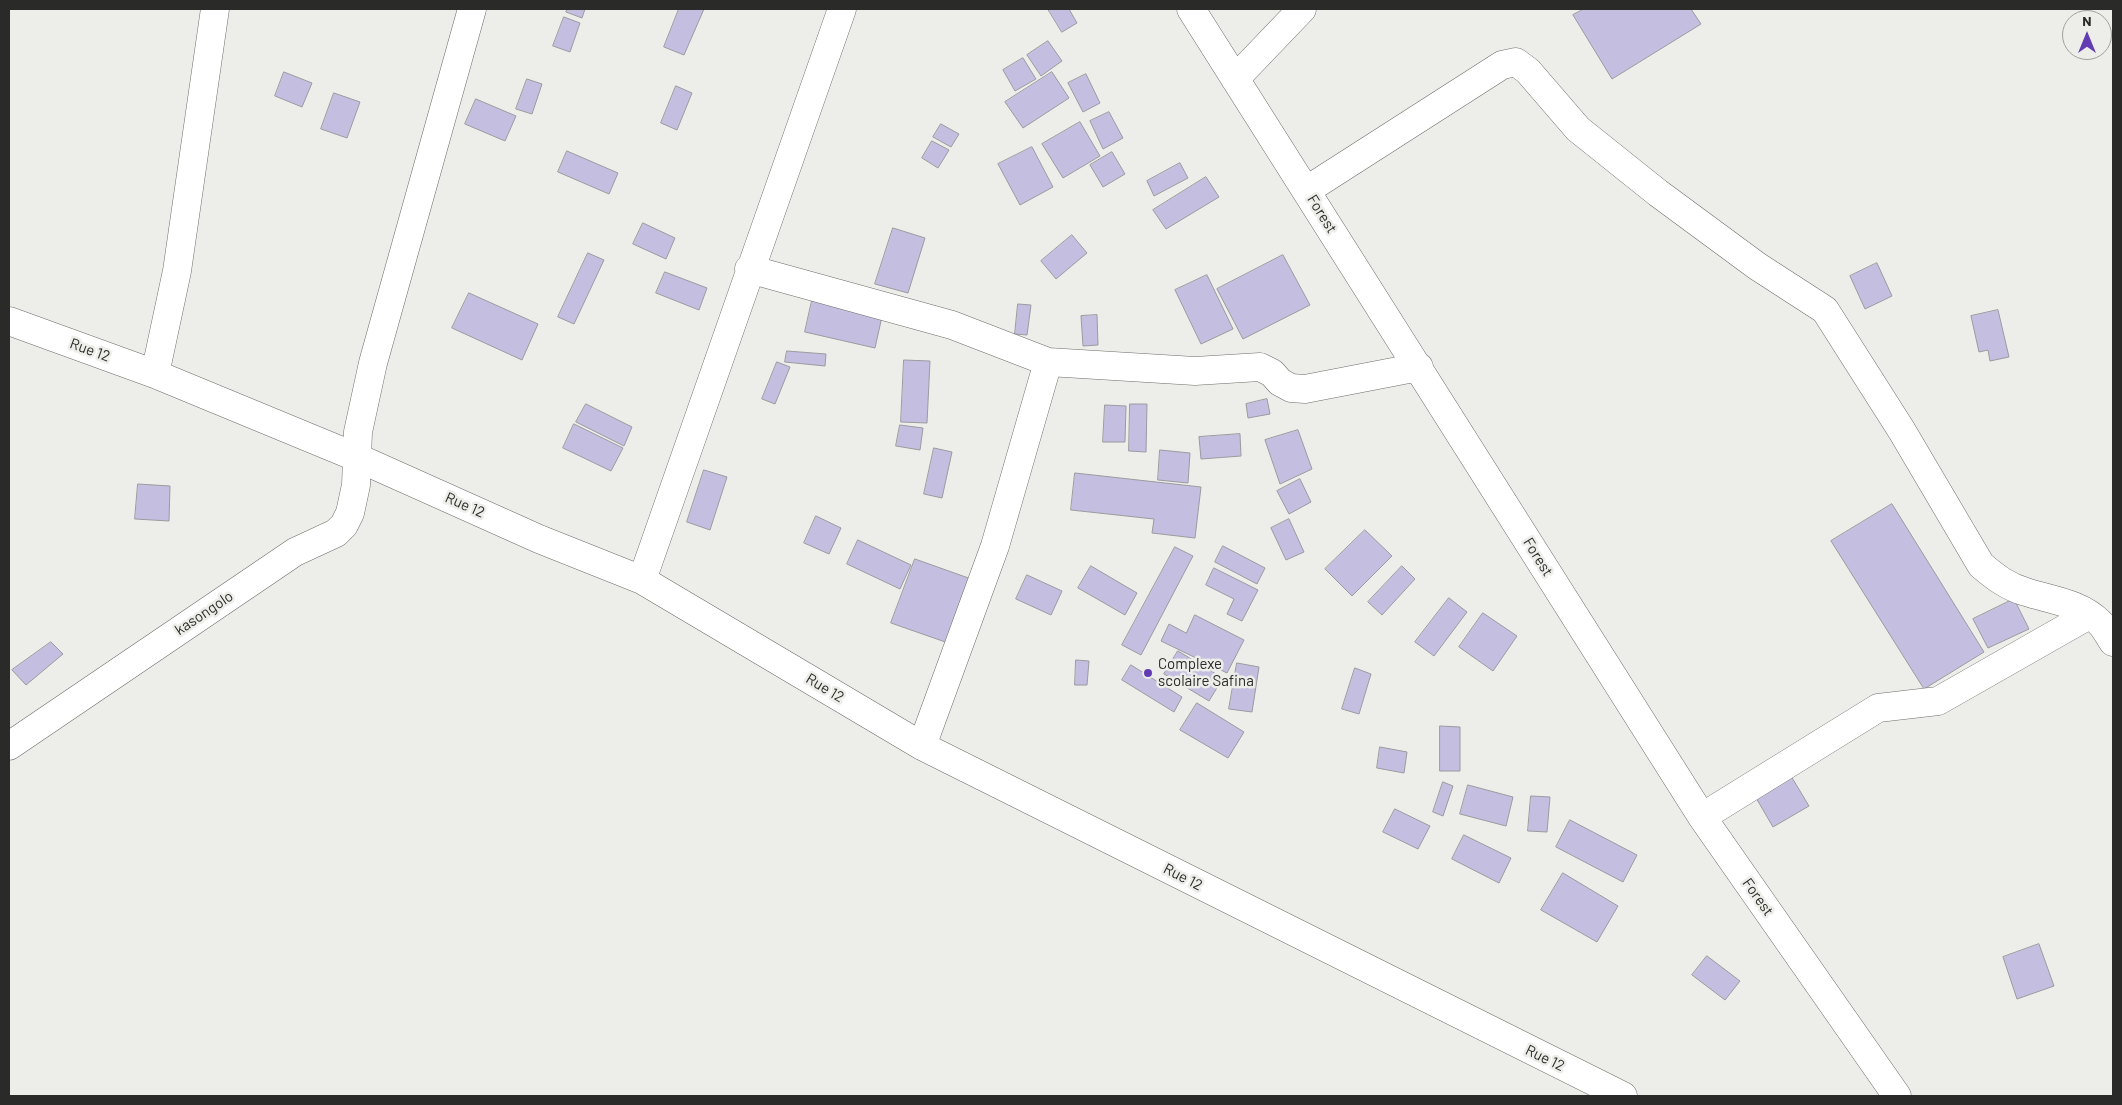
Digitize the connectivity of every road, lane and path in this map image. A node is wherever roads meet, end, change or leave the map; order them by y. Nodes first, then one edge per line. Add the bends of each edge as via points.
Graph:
1 (215, 9) edge
2 (472, 9) edge
3 (842, 9) edge
4 (1191, 9) edge
5 (1302, 9) edge
6 (1235, 79) junction
7 (1307, 190) junction
8 (749, 269) junction
9 (9, 321) edge
10 (1048, 362) junction
11 (1419, 368) junction
12 (156, 374) junction
13 (356, 457) junction
14 (642, 580) junction
15 (2089, 615) junction
16 (2113, 642) edge
17 (9, 746) edge
18 (922, 746) junction
19 (1702, 817) junction
20 (1623, 1096) edge
21 (1897, 1096) edge

1 - 12 street via 177,271
2 - 13 street, kasongolo via 373,363
3 - 8 street
4 - 6 street, Forest
5 - 6 street
6 - 7 street, Forest
7 - 11 street, Forest
7 - 15 street via 1502,65 1516,62 1528,71 1578,129 1756,266 1826,310 1981,565 1998,580 2057,600
8 - 10 street via 952,325
8 - 14 street
9 - 12 street, Rue 12
10 - 11 street via 1195,371 1260,368 1291,388 1306,389
10 - 18 street via 995,546
11 - 19 street, Forest
12 - 13 street, Rue 12
13 - 14 street, Rue 12 via 539,539
13 - 17 street, kasongolo via 356,485 350,513 336,533 295,552
14 - 18 street, Rue 12
15 - 16 street via 2100,623
15 - 19 street via 1938,701 1878,708
18 - 20 street, Rue 12
19 - 21 street, Forest

